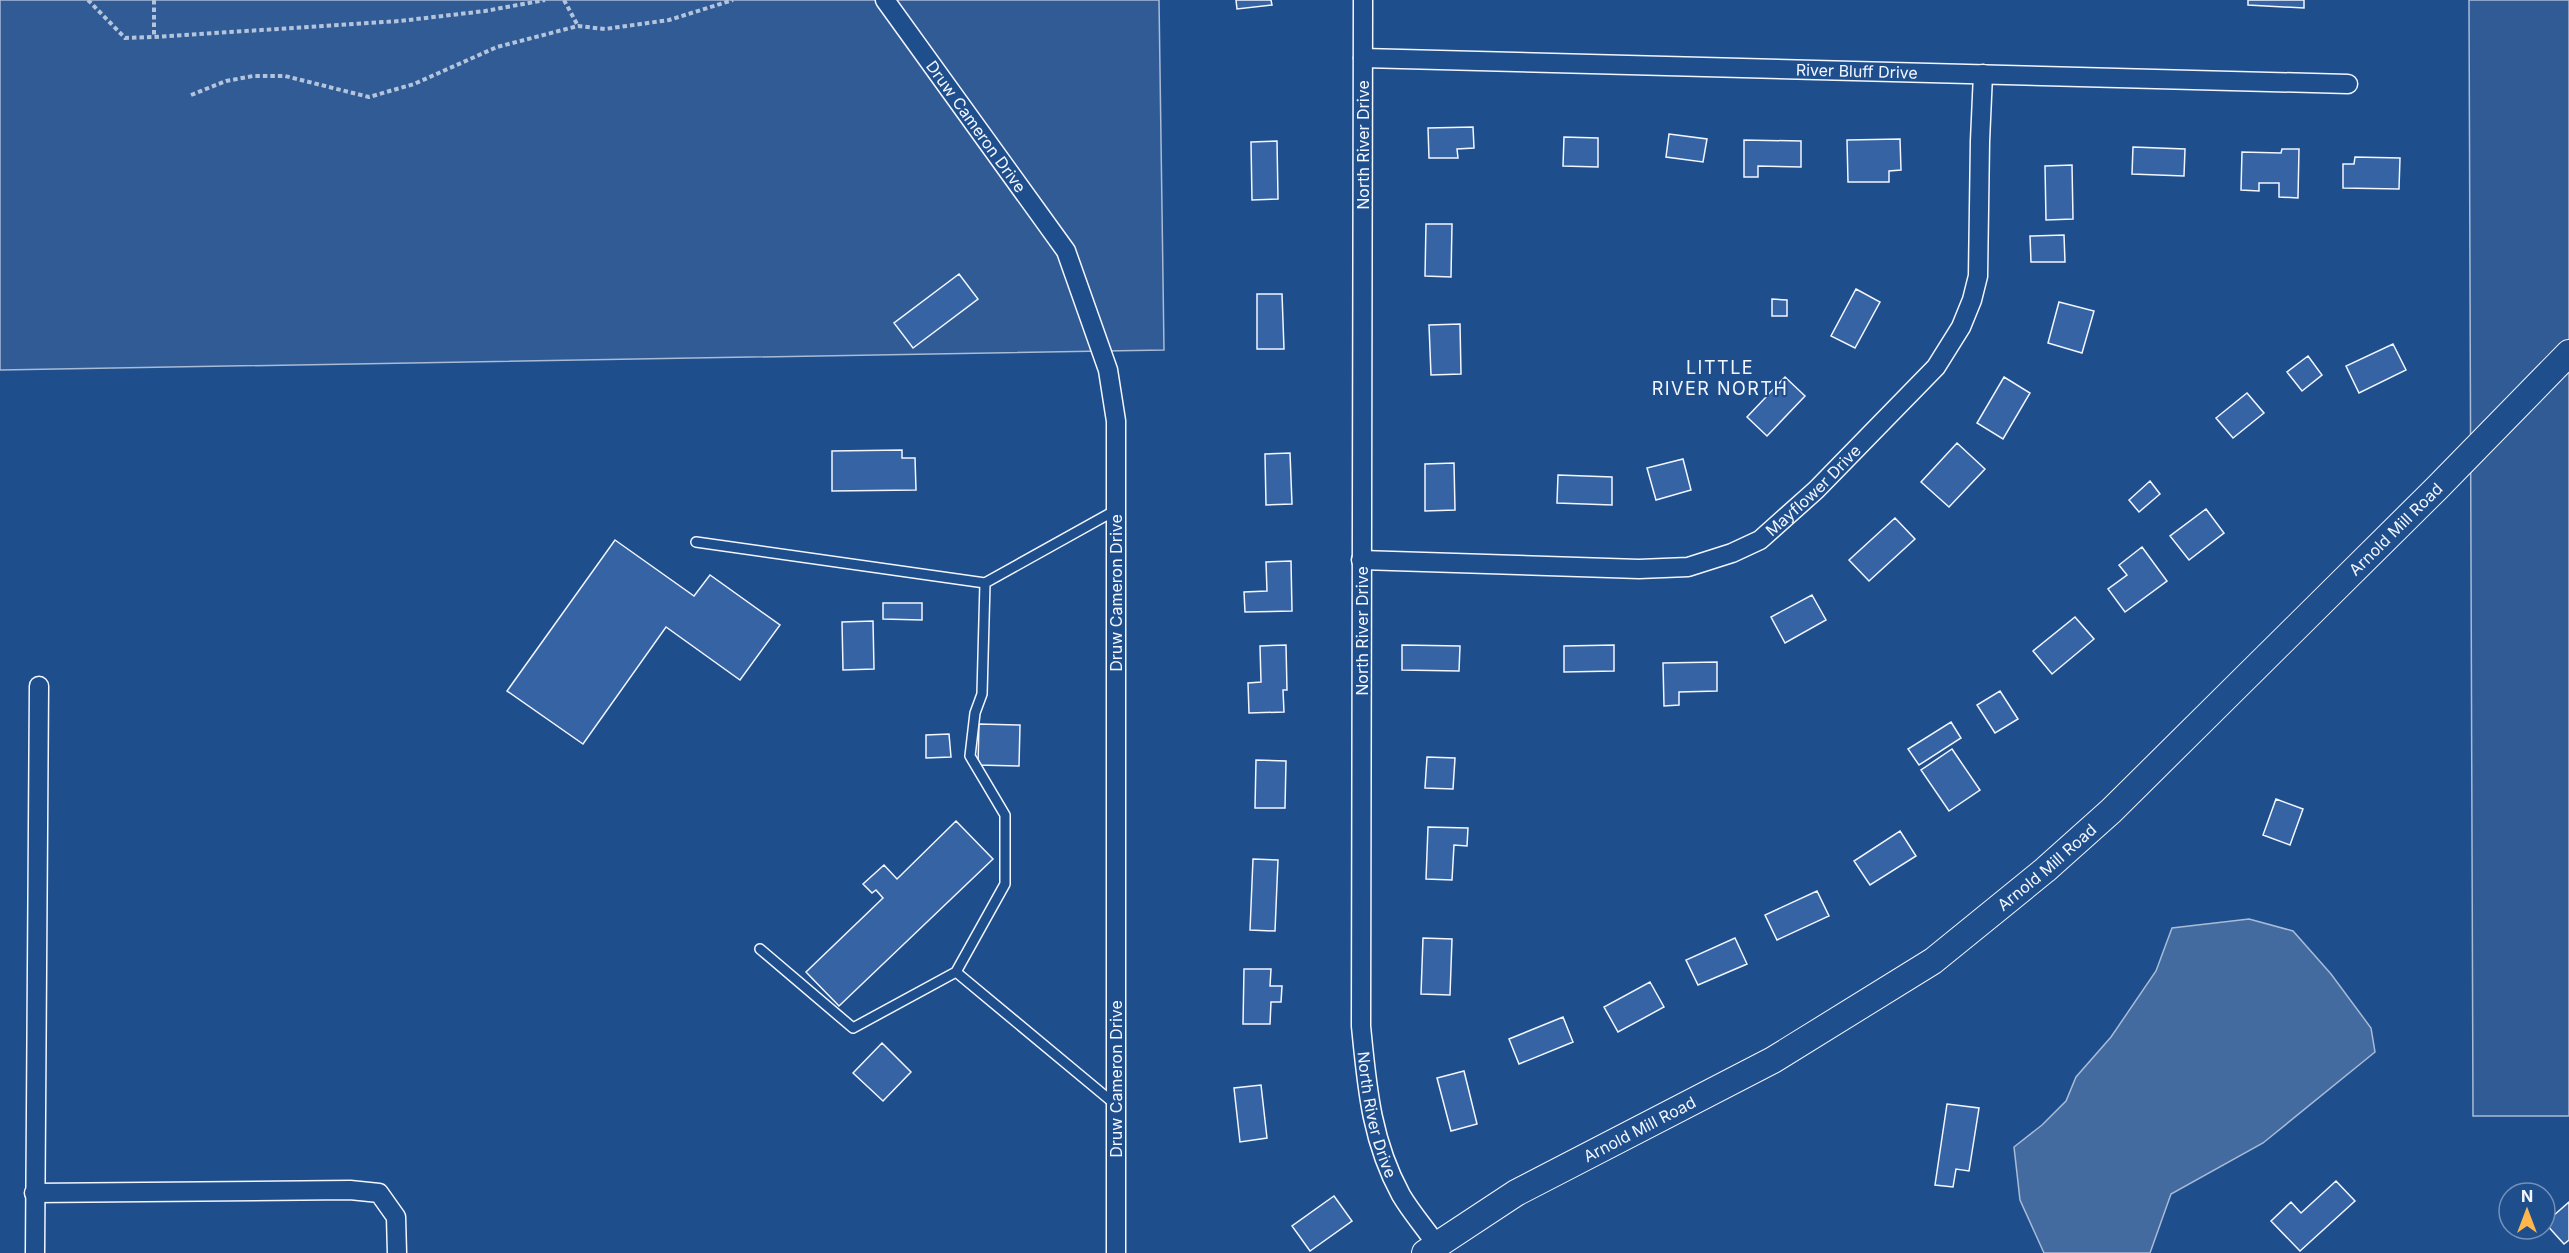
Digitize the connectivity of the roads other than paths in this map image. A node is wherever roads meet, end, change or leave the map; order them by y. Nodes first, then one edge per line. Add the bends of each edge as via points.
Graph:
1 (885, 0) edge
2 (1363, 0) edge
3 (1363, 58) junction
4 (1983, 74) junction
5 (2348, 84) dead end
6 (2569, 353) edge
7 (1116, 510) junction
8 (696, 542) dead end
9 (1361, 561) junction
10 (985, 584) junction
11 (39, 686) dead end
12 (760, 949) dead end
13 (956, 972) junction
14 (1116, 1105) junction
15 (34, 1193) junction
16 (1430, 1248) edge
17 (35, 1253) edge
18 (397, 1253) edge
19 (1116, 1253) edge

1 - 7 street, Druw Cameron Drive via 1066,251 1108,370 1116,421
2 - 3 street, North River Drive
3 - 4 street, River Bluff Drive
3 - 9 street, North River Drive
4 - 5 street, River Bluff Drive
4 - 9 street, Mayflower Drive via 1978,276 1961,327 1936,367 1816,490 1760,540 1688,567
6 - 16 main road, Arnold Mill Road via 2111,811 1933,961 1773,1060 1516,1192
7 - 10 lane
7 - 14 street, Druw Cameron Drive
8 - 10 lane
9 - 16 street, North River Drive via 1361,1026 1367,1087 1385,1162
10 - 13 lane via 982,693 975,713 970,756 1005,815 1005,884
11 - 15 street
12 - 13 lane via 853,1028
13 - 14 lane
14 - 19 street, Druw Cameron Drive
15 - 17 street
15 - 18 street via 379,1193 396,1217

